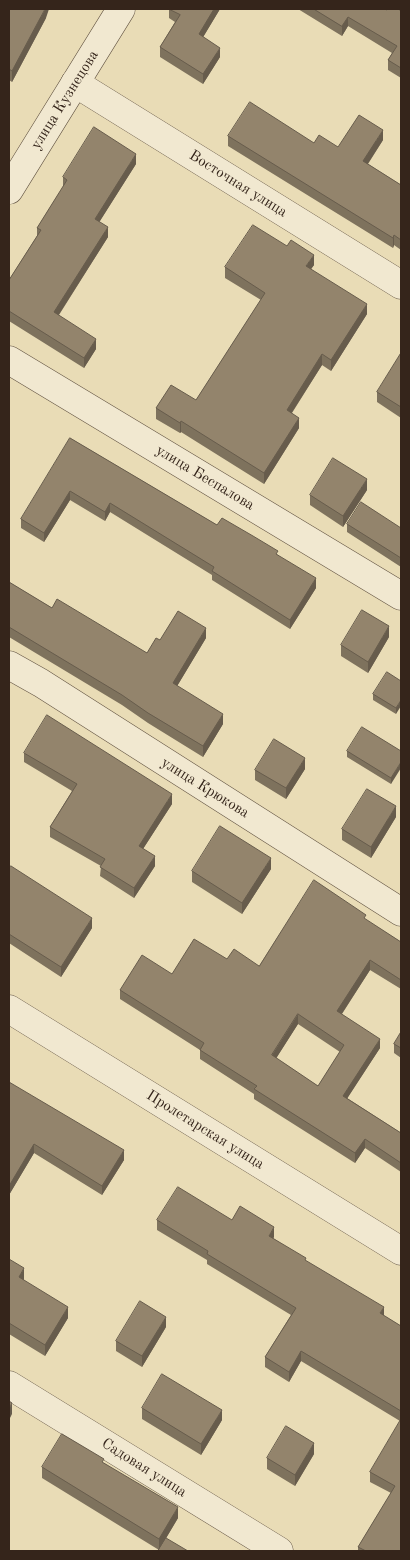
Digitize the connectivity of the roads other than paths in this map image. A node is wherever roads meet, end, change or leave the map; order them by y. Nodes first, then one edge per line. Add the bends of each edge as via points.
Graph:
1 (121, 9) edge
2 (75, 83) junction
3 (9, 190) edge
4 (401, 285) edge
5 (9, 360) edge
6 (401, 596) edge
7 (9, 664) edge
8 (401, 912) edge
9 (9, 1009) edge
10 (401, 1250) edge
11 (9, 1385) edge
12 (279, 1551) edge

1 - 2 street, улица Кузнецова
2 - 3 street, улица Кузнецова
2 - 4 street, Восточная улица
5 - 6 street, улица Беспалова
7 - 8 street, улица Крюкова
9 - 10 street, Пролетарская улица
11 - 12 street, Садовая улица

